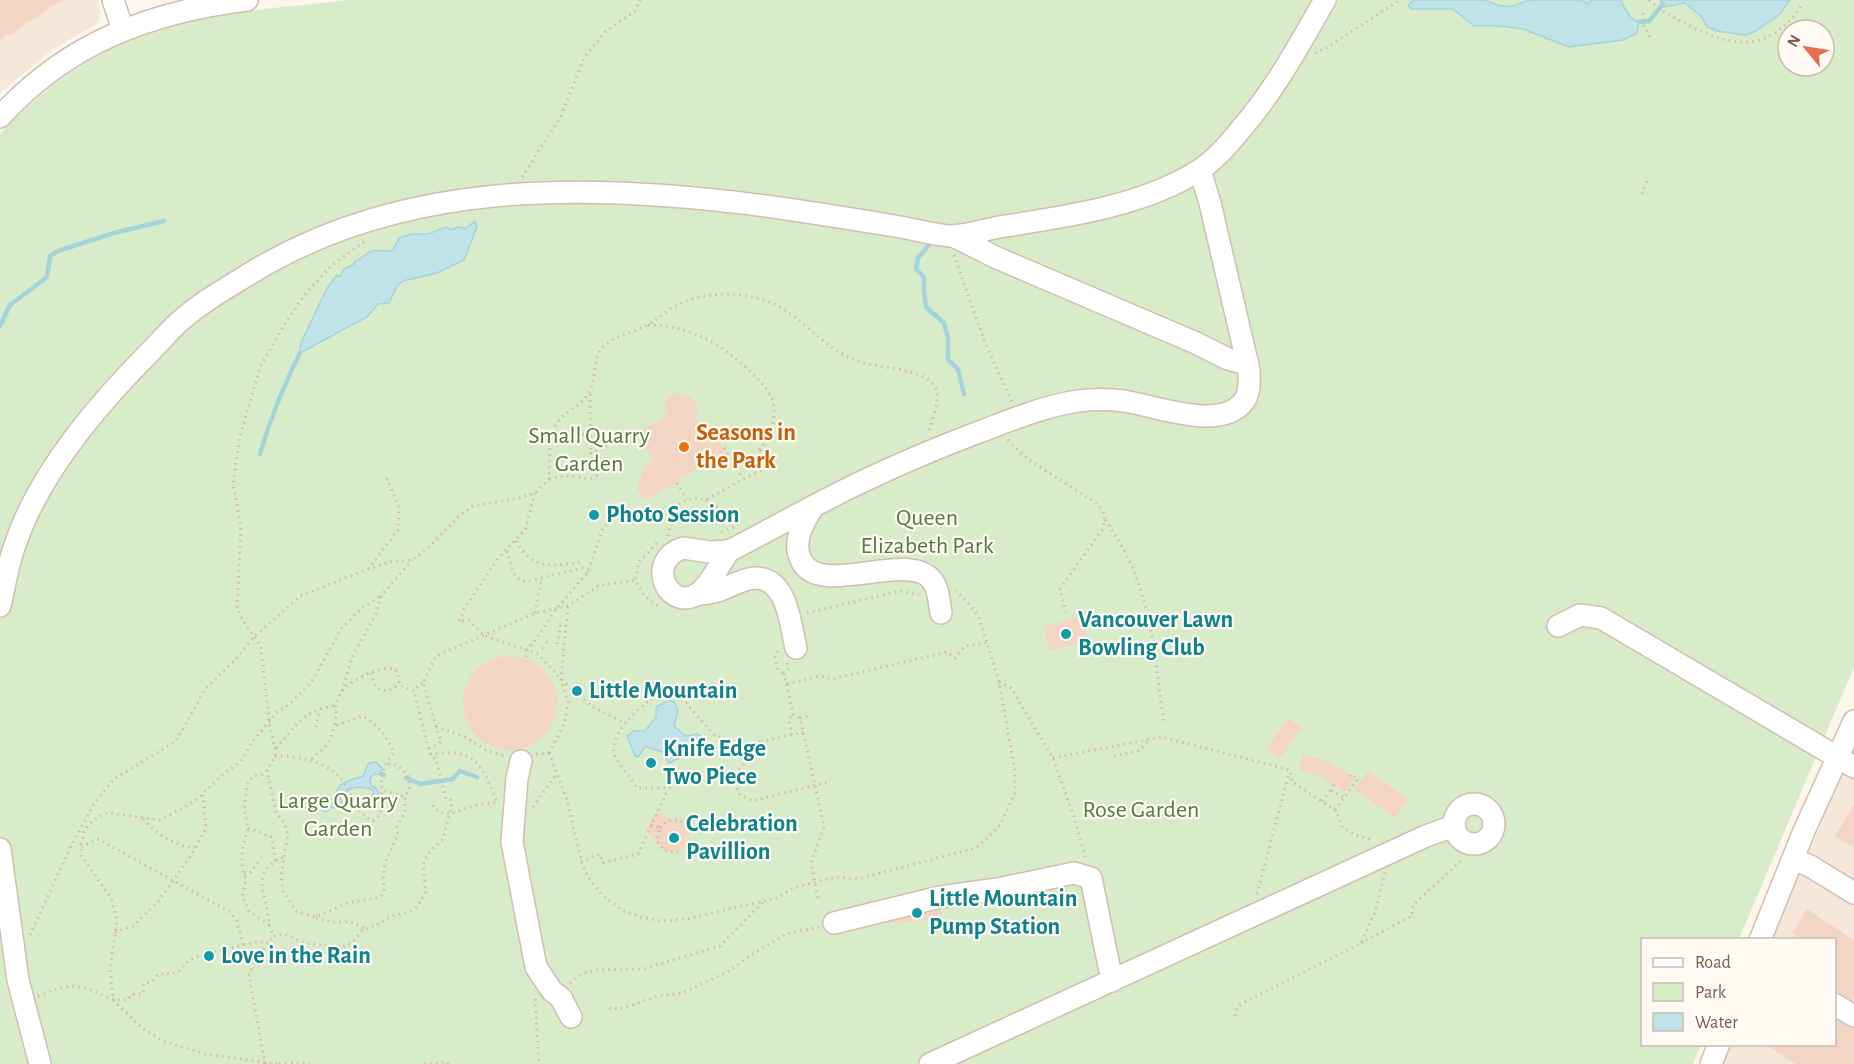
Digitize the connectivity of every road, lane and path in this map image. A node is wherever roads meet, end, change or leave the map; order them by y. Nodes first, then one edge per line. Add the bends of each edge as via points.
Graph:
1 (113, 0) edge
2 (246, 0) edge
3 (640, 0) edge
4 (1325, 0) edge
5 (1400, 0) edge
6 (1649, 0) edge
7 (1802, 5) dead end
8 (1643, 13) dead end
9 (123, 30) junction
10 (1651, 39) dead end
11 (1312, 55) dead end
12 (0, 117) edge
13 (1200, 170) junction
14 (1647, 181) dead end
15 (508, 194) junction
16 (1642, 194) dead end
17 (367, 240) dead end
18 (952, 243) junction
19 (647, 325) junction
20 (1248, 364) junction
21 (590, 392) junction
22 (1013, 404) dead end
23 (553, 434) junction
24 (928, 434) dead end
25 (1008, 439) dead end
26 (724, 448) dead end
27 (591, 453) junction
28 (387, 478) dead end
29 (549, 479) junction
30 (743, 479) junction
31 (677, 483) dead end
32 (535, 493) junction
33 (687, 499) junction
34 (706, 500) junction
35 (812, 508) junction
36 (1105, 520) junction
37 (711, 537) dead end
38 (516, 541) junction
39 (507, 551) junction
40 (729, 551) junction
41 (412, 560) junction
42 (584, 562) dead end
43 (368, 569) junction
44 (588, 572) junction
45 (542, 579) junction
46 (634, 580) dead end
47 (937, 589) junction
48 (381, 596) junction
49 (695, 596) junction
50 (0, 606) edge
51 (568, 606) junction
52 (557, 608) junction
53 (1066, 612) dead end
54 (535, 613) junction
55 (941, 613) dead end
56 (809, 620) dead end
57 (561, 623) dead end
58 (1558, 626) dead end
59 (483, 635) junction
60 (254, 637) junction
61 (986, 643) junction
62 (557, 644) dead end
63 (789, 644) junction
64 (528, 650) junction
65 (526, 657) dead end
66 (371, 673) junction
67 (784, 674) junction
68 (561, 680) junction
69 (999, 682) junction
70 (423, 683) junction
71 (786, 684) junction
72 (399, 686) junction
73 (414, 691) junction
74 (341, 692) junction
75 (335, 705) junction
76 (320, 710) junction
77 (793, 714) junction
78 (812, 715) dead end
79 (800, 718) junction
80 (1854, 721) edge
81 (269, 722) junction
82 (625, 723) junction
83 (1164, 723) dead end
84 (316, 727) dead end
85 (333, 727) junction
86 (436, 727) junction
87 (803, 732) junction
88 (792, 735) junction
89 (1150, 739) junction
90 (760, 742) junction
91 (275, 749) junction
92 (429, 749) junction
93 (549, 753) junction
94 (430, 754) junction
95 (275, 756) junction
96 (1114, 756) dead end
97 (521, 757) junction
98 (1053, 758) junction
99 (312, 759) junction
100 (1846, 762) edge
101 (386, 763) junction
102 (267, 770) junction
103 (1290, 770) junction
104 (557, 772) junction
105 (1350, 776) dead end
106 (733, 777) junction
107 (828, 782) dead end
108 (815, 785) junction
109 (1335, 785) dead end
110 (669, 788) junction
111 (1330, 790) junction
112 (384, 791) junction
113 (203, 794) junction
114 (405, 797) junction
115 (1344, 798) junction
116 (1322, 801) junction
117 (497, 802) junction
118 (433, 805) dead end
119 (533, 808) dead end
120 (1335, 810) junction
121 (449, 814) junction
122 (143, 819) junction
123 (514, 820) junction
124 (651, 825) junction
125 (1454, 826) dead end
126 (248, 828) junction
127 (660, 828) junction
128 (80, 830) junction
129 (691, 831) dead end
130 (84, 832) junction
131 (81, 847) junction
132 (196, 848) junction
133 (0, 849) edge
134 (678, 853) dead end
135 (1385, 857) junction
136 (261, 858) dead end
137 (283, 858) junction
138 (1463, 859) dead end
139 (1793, 859) junction
140 (275, 861) junction
141 (581, 862) junction
142 (244, 874) junction
143 (1091, 878) junction
144 (173, 881) junction
145 (815, 882) junction
146 (1854, 893) edge
147 (1257, 896) dead end
148 (818, 898) dead end
149 (764, 901) junction
150 (315, 917) junction
151 (834, 923) joint
152 (269, 925) junction
153 (366, 929) junction
154 (115, 932) junction
155 (273, 936) junction
156 (28, 938) dead end
157 (1760, 938) edge
158 (268, 942) junction
159 (1362, 943) junction
160 (244, 945) junction
161 (7, 960) edge
162 (1112, 981) junction
163 (9, 982) edge
164 (38, 996) dead end
165 (535, 996) dead end
166 (561, 998) junction
167 (114, 1000) junction
168 (1836, 1005) edge
169 (609, 1008) dead end
170 (1235, 1016) dead end
171 (1854, 1016) edge
172 (571, 1017) dead end
173 (265, 1063) edge
174 (40, 1064) edge
175 (278, 1064) edge
176 (310, 1064) edge
177 (424, 1064) edge
178 (448, 1064) edge
179 (539, 1064) edge
180 (930, 1064) edge

1 - 9 street
2 - 9 street via 170,14
3 - 15 path via 635,10 605,32 584,58 561,116
4 - 13 street via 1259,108
5 - 11 path
6 - 7 path via 1664,13 1712,37 1737,44 1776,34
8 - 10 path
9 - 12 street via 93,44 44,77
13 - 18 street via 1156,191 1080,214
13 - 20 street
14 - 16 path
15 - 18 street via 573,191 682,196 818,213
15 - 50 street via 410,210 317,238 271,260 180,322 123,380 51,474 16,539
17 - 60 path via 306,292 284,325 260,367 240,436 233,484 241,527 237,608
18 - 20 street via 995,257 1228,359
18 - 22 path via 984,340
19 - 21 path via 609,341 601,349
19 - 24 path via 675,306 722,293 750,296 777,306 839,353 867,365 914,373 933,384 938,397
19 - 30 path via 664,325 701,335 728,352 773,399 774,422 767,441 758,451 767,468
20 - 35 street via 1250,387 1245,400 1221,416 1199,416 1101,399 1060,404 930,451
21 - 23 path via 561,418
21 - 27 path
23 - 27 path, bridge via 563,438 574,434 606,436 608,444
23 - 29 path
25 - 36 path via 1018,452 1098,505
26 - 30 path
27 - 29 path via 598,470 595,478
28 - 43 path via 399,508 398,530
29 - 32 path
30 - 34 path
31 - 33 path
32 - 38 path via 525,530
32 - 41 path via 473,506
33 - 34 path
33 - 44 path via 669,509 614,517 603,528
34 - 37 path via 729,515 735,526
35 - 40 street
35 - 47 street via 797,543 804,566 812,573 827,576 908,570 922,573
36 - 53 path via 1060,589
36 - 83 path via 1136,576 1147,615
38 - 39 path
38 - 42 path via 523,554 537,563
39 - 45 path via 511,570 520,580
39 - 59 path via 499,557 460,617 459,622 469,620
40 - 49 street via 707,586
40 - 49 street via 683,548 669,555 662,570 666,586 679,596
41 - 43 path
41 - 48 path
43 - 60 path via 300,596
44 - 45 path via 572,569
44 - 52 path
45 - 54 path
46 - 51 path via 598,586
47 - 55 street
47 - 56 path via 931,597 900,591 807,612
47 - 61 path via 942,583 966,600 979,617
48 - 74 path via 376,614 352,657
48 - 81 path via 341,629 314,678
49 - 63 street via 754,578 768,582 784,598
51 - 52 path
51 - 68 path
52 - 54 path
52 - 64 path
54 - 59 path
57 - 62 path
58 - 100 street via 1580,615 1602,618
59 - 64 path
59 - 70 path via 436,656
60 - 81 path via 261,647
60 - 128 path via 206,688 176,741 114,779 95,802
61 - 69 path
61 - 71 path via 965,646 955,658 947,652 832,679 821,676
63 - 67 path via 789,668
63 - 67 path via 775,657 777,670
64 - 65 path
64 - 68 path via 541,657
66 - 72 path via 376,687 387,691
66 - 72 path via 396,670
66 - 74 path
67 - 71 path
68 - 82 path via 591,706
68 - 93 path via 568,702 564,725
69 - 98 path via 1011,688
69 - 145 path via 1015,771 1014,793 1000,825 975,848 960,853 858,879 837,877
70 - 73 path
70 - 86 path
71 - 77 path
72 - 73 path
73 - 92 path
74 - 75 path
75 - 76 path
75 - 85 path
76 - 84 path
76 - 91 path via 297,722
77 - 79 path
77 - 88 path via 789,720
78 - 79 path
79 - 87 path
80 - 100 street
81 - 91 path
81 - 113 path via 240,762
82 - 90 path via 660,691 678,694 715,736 743,746
82 - 110 path via 615,739 614,754 637,788
85 - 99 path via 324,748
85 - 101 path via 365,718 375,725 394,753
86 - 92 path via 441,742
86 - 97 path via 464,736 487,751
87 - 88 path
87 - 108 path
88 - 90 path
89 - 96 path via 1138,751
89 - 98 path
89 - 103 path via 1162,737
90 - 106 path
91 - 95 path
92 - 94 path
93 - 97 path
93 - 104 path
94 - 117 path via 452,752 478,762
94 - 121 path via 436,759 444,795 452,803
95 - 99 path
95 - 102 path
97 - 123 street
98 - 143 path
99 - 112 path via 341,779 363,815 373,821 382,810
100 - 139 street
101 - 112 path via 382,775
101 - 114 path via 397,765 408,775 410,787
102 - 126 path via 253,776 247,784 244,809
102 - 137 path via 276,813 288,834
103 - 116 path via 1292,782
103 - 147 path
104 - 119 path
104 - 141 path
105 - 115 path via 1358,779
106 - 108 path via 739,794 752,801
106 - 110 path via 690,773
107 - 108 path
108 - 145 path via 824,826 811,864
109 - 111 path
110 - 124 path
111 - 115 path
111 - 116 path
112 - 114 path
113 - 122 path via 160,820
113 - 132 path via 206,828
114 - 150 path via 405,811 386,863 382,895 348,903
115 - 120 path
116 - 120 path
117 - 121 path
117 - 123 path
118 - 121 path
120 - 135 path via 1343,828 1378,840
121 - 153 path via 443,839 423,864 423,900 409,912
122 - 130 path via 103,814
122 - 132 path via 173,842
123 - 166 street via 513,842 536,967
124 - 127 path
124 - 141 path via 638,854 603,863 600,854
125 - 135 street
126 - 140 path via 272,837
126 - 142 path via 242,850
127 - 129 path via 673,819 687,824
127 - 134 path via 657,841 663,850
128 - 130 path
128 - 156 path
130 - 131 path
131 - 144 path via 99,840
131 - 154 path via 81,855 111,898 117,921
132 - 144 path
133 - 161 street
135 - 159 path via 1383,887
135 - 162 street
136 - 142 path
137 - 140 path
137 - 150 path via 281,876 289,903 296,911
138 - 159 path via 1413,905 1412,916
139 - 146 street
139 - 157 street
140 - 152 path via 265,869 261,885
141 - 149 path via 602,895 623,911 642,917 661,921 686,919
142 - 152 path via 242,896 249,911
143 - 151 street via 1074,873 940,897
143 - 162 street
144 - 154 path via 133,926
144 - 160 path via 230,912
145 - 148 path
145 - 149 path
149 - 166 path via 720,946 643,969 582,974 570,983
150 - 153 path via 351,922
151 - 169 path via 786,934 731,970 683,993 658,996 620,1009
152 - 155 path
153 - 155 path via 342,948 304,943 285,934
154 - 167 path via 110,968
155 - 158 path
158 - 160 path
158 - 173 path via 249,975
159 - 170 path via 1241,1004
160 - 167 path via 195,957 177,973 158,974 153,981 143,984 144,992
161 - 163 street
162 - 180 street
163 - 174 street
164 - 167 path via 64,987 80,987
165 - 179 path
166 - 172 street
167 - 173 path via 142,1028 163,1041 206,1054
168 - 171 street
173 - 175 path
175 - 176 path
177 - 178 path

